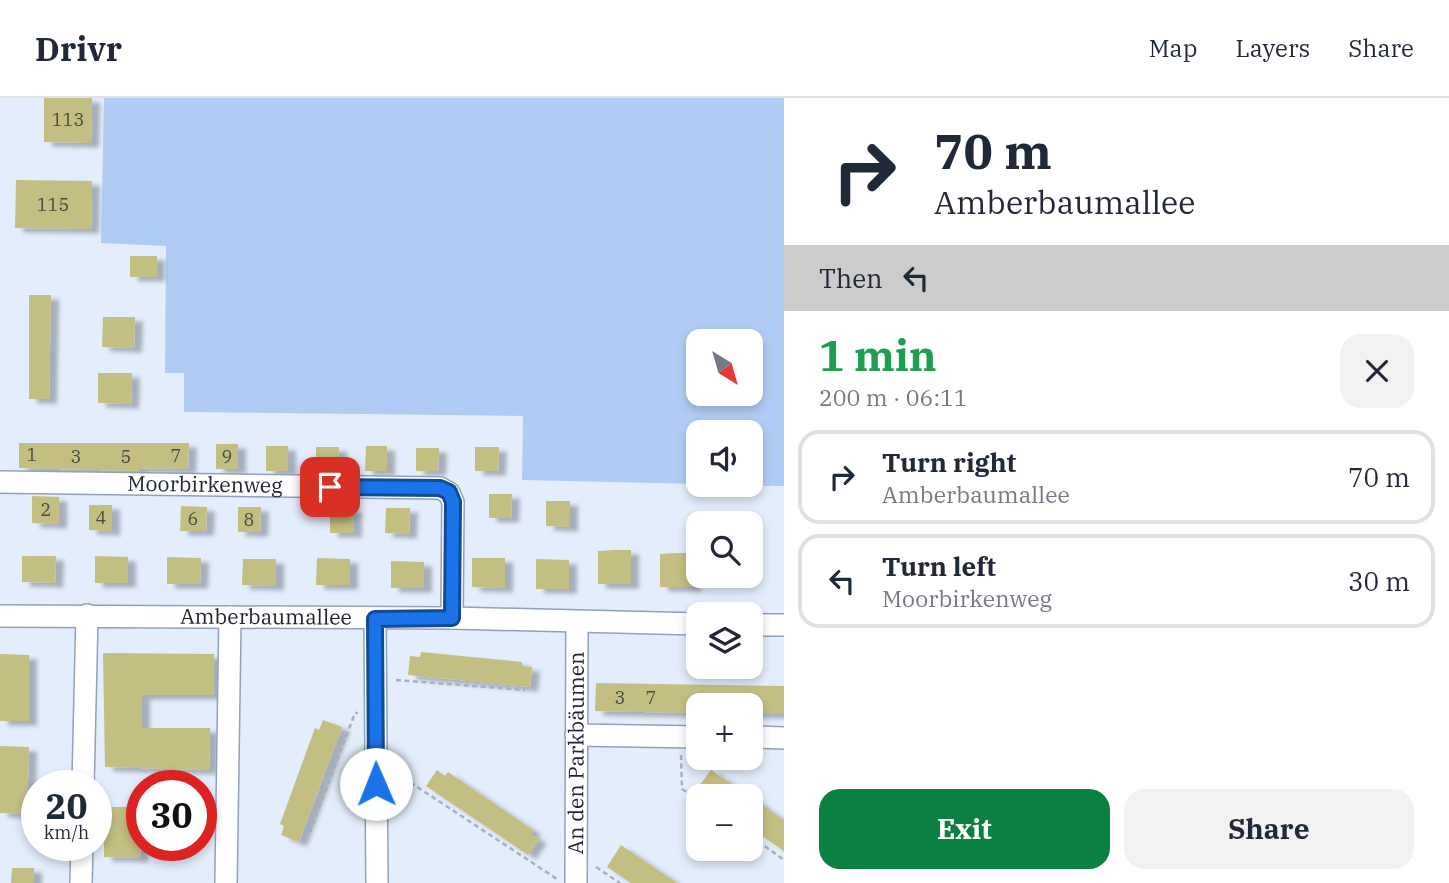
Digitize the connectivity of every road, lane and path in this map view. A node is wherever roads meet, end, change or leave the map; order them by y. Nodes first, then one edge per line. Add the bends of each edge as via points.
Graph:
1 (0, 482) edge
2 (0, 615) edge
3 (87, 615) junction
4 (230, 617) junction
5 (452, 618) junction
6 (375, 619) junction
7 (577, 622) junction
8 (686, 624) edge
9 (763, 625) edge
10 (784, 625) edge
11 (375, 678) junction
12 (525, 690) dead end
13 (375, 714) junction
14 (576, 736) junction
15 (686, 737) edge
16 (763, 737) edge
17 (784, 738) edge
18 (376, 760) junction
19 (686, 763) edge
20 (83, 770) edge
21 (686, 792) edge
22 (310, 831) dead end
23 (763, 845) edge
24 (577, 854) junction
25 (784, 860) edge
26 (82, 861) edge
27 (81, 883) edge
28 (226, 883) edge
29 (377, 883) edge
30 (563, 883) edge
31 (576, 883) edge
32 (620, 883) edge

1 - 5 street, Moorbirkenweg via 440,488 449,492 453,502
2 - 3 street, Amberbaumallee
3 - 4 street, Amberbaumallee
3 - 20 street
4 - 6 street, Amberbaumallee
4 - 28 street
5 - 6 street, Amberbaumallee
5 - 7 street, Amberbaumallee
6 - 11 street
7 - 8 street, Amberbaumallee
7 - 14 street, An den Parkbäumen
9 - 10 street
11 - 12 path
11 - 13 street
13 - 18 street
13 - 22 path via 355,713
14 - 15 street
14 - 24 street, An den Parkbäumen
16 - 17 street
18 - 29 street
18 - 30 path
19 - 21 path via 682,789
23 - 25 path
24 - 31 street, An den Parkbäumen
24 - 32 path
26 - 27 street

